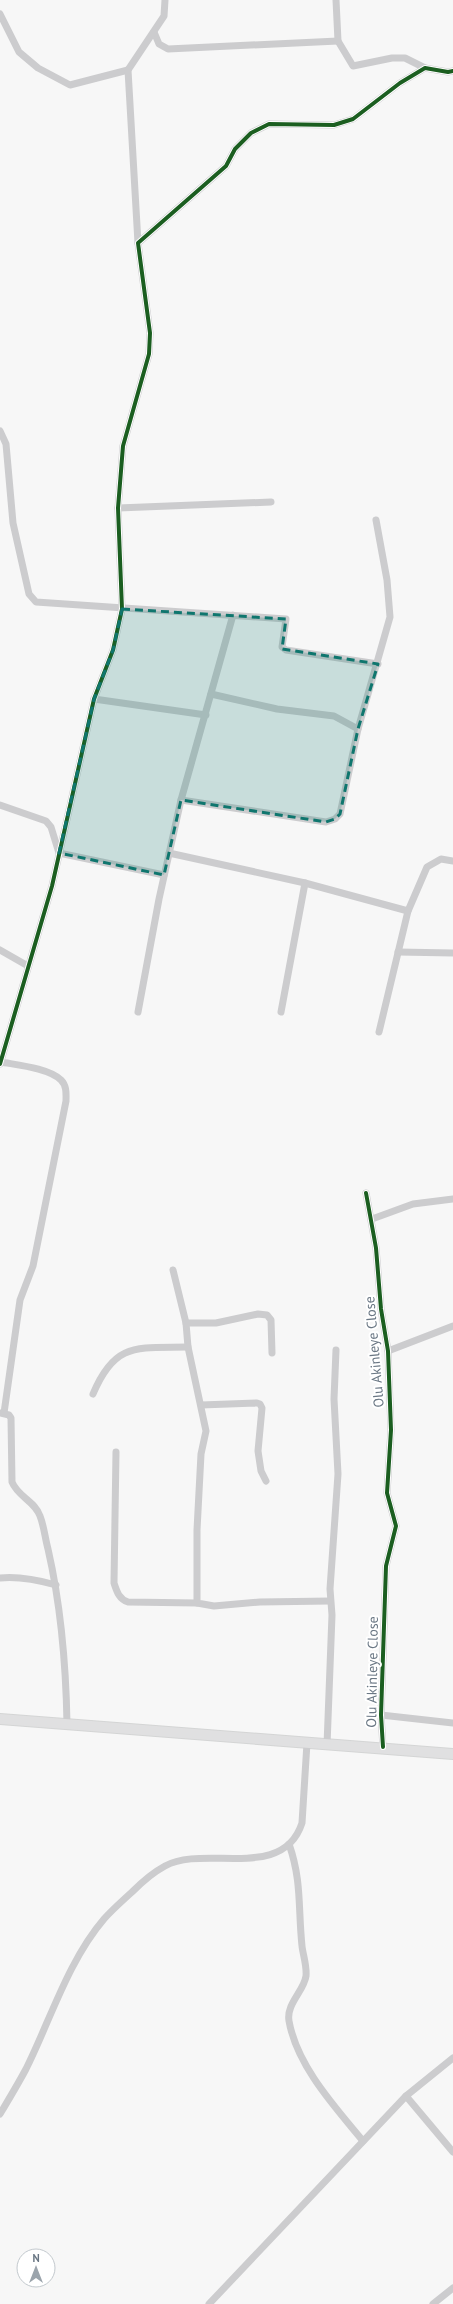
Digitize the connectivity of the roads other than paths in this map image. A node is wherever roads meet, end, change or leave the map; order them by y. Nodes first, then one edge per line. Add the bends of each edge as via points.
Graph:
1 (165, 0) edge
2 (336, 0) edge
3 (0, 14) edge
4 (154, 32) junction
5 (338, 41) junction
6 (425, 68) junction
7 (128, 70) junction
8 (453, 71) edge
9 (138, 243) junction
10 (0, 431) edge
11 (272, 502) dead end
12 (118, 508) junction
13 (376, 520) dead end
14 (122, 609) junction
15 (233, 615) junction
16 (378, 664) junction
17 (211, 694) junction
18 (94, 699) junction
19 (206, 715) junction
20 (358, 729) junction
21 (181, 800) junction
22 (0, 805) edge
23 (59, 853) junction
24 (169, 853) junction
25 (453, 861) edge
26 (164, 875) junction
27 (305, 882) junction
28 (408, 911) junction
29 (0, 950) edge
30 (398, 952) junction
31 (453, 953) edge
32 (28, 966) junction
33 (138, 1012) dead end
34 (281, 1012) dead end
35 (379, 1032) dead end
36 (0, 1063) edge
37 (366, 1193) dead end
38 (453, 1199) edge
39 (372, 1219) junction
40 (174, 1270) dead end
41 (186, 1323) junction
42 (453, 1326) edge
43 (188, 1347) junction
44 (336, 1350) dead end
45 (388, 1351) junction
46 (272, 1353) dead end
47 (93, 1394) dead end
48 (201, 1405) junction
49 (2, 1413) edge
50 (116, 1452) dead end
51 (266, 1481) dead end
52 (0, 1578) edge
53 (56, 1585) junction
54 (330, 1601) junction
55 (197, 1603) junction
56 (380, 1715) junction
57 (0, 1719) edge
58 (453, 1723) edge
59 (68, 1724) junction
60 (307, 1744) junction
61 (327, 1745) junction
62 (383, 1747) junction
63 (453, 1754) edge
64 (289, 1844) junction
65 (453, 2058) edge
66 (406, 2096) junction
67 (0, 2114) edge
68 (363, 2141) junction
69 (453, 2152) edge
70 (453, 2288) edge
71 (209, 2304) edge
72 (433, 2304) edge

1 - 4 street via 164,16
2 - 5 street
3 - 7 street via 19,52 38,68 70,85
4 - 5 street via 159,44 168,49
4 - 7 street
5 - 6 street via 354,66 392,58 405,58
6 - 8 street
6 - 9 street via 353,118 334,125 269,124 251,133 235,148 226,166
7 - 9 street
9 - 12 street via 150,333 149,354 123,446
10 - 14 street via 6,444 13,523 29,594 36,602
11 - 12 street
12 - 14 street
13 - 16 street via 387,580 390,617
14 - 15 street
14 - 18 street via 113,650
15 - 16 street via 286,619 282,647 286,650
15 - 17 street
16 - 20 street
17 - 19 street
17 - 20 street via 277,709 334,716
18 - 19 street
18 - 23 street
19 - 21 street
20 - 21 street via 340,814 335,819 326,822
21 - 24 street
22 - 23 street via 46,821 51,827
23 - 26 street
23 - 32 street
24 - 26 street
24 - 27 street
25 - 28 street via 441,859 427,867
26 - 33 street
27 - 28 street
27 - 34 street
28 - 30 street
29 - 32 street
30 - 31 street
30 - 35 street
32 - 36 street
36 - 49 street via 48,1072 61,1080 66,1088 66,1101 33,1266 20,1300
37 - 39 street, Olu Akinleye Close
38 - 39 street via 412,1204
39 - 45 street, Olu Akinleye Close
40 - 41 street
41 - 43 street
41 - 46 street via 216,1323 258,1314 267,1315 272,1320
42 - 45 street
43 - 47 street via 138,1348 118,1355 102,1373
43 - 48 street
44 - 54 street via 334,1399 338,1474
45 - 56 street, Olu Akinleye Close via 391,1423 387,1493 396,1526 386,1566
48 - 51 street via 257,1402 260,1404 262,1408 258,1459
48 - 55 street via 206,1431 201,1454 197,1530
49 - 53 street via 11,1418 12,1482 16,1491 32,1502 40,1515
50 - 55 street via 114,1583 117,1593 121,1600 128,1602
52 - 53 street via 33,1579
53 - 59 street
54 - 55 street via 260,1602 214,1606
54 - 61 street via 332,1616
56 - 58 street
56 - 62 street, Olu Akinleye Close
57 - 59 main road
59 - 60 main road
60 - 61 main road
60 - 64 street via 302,1823 299,1833
61 - 62 main road
62 - 63 main road
64 - 67 street via 258,1858 183,1859 155,1872 125,1898 103,1920 85,1946 26,2069
64 - 68 street via 299,1880 306,1973 289,2019 308,2069
65 - 66 street
66 - 68 street
66 - 69 street
68 - 71 street
70 - 72 street

